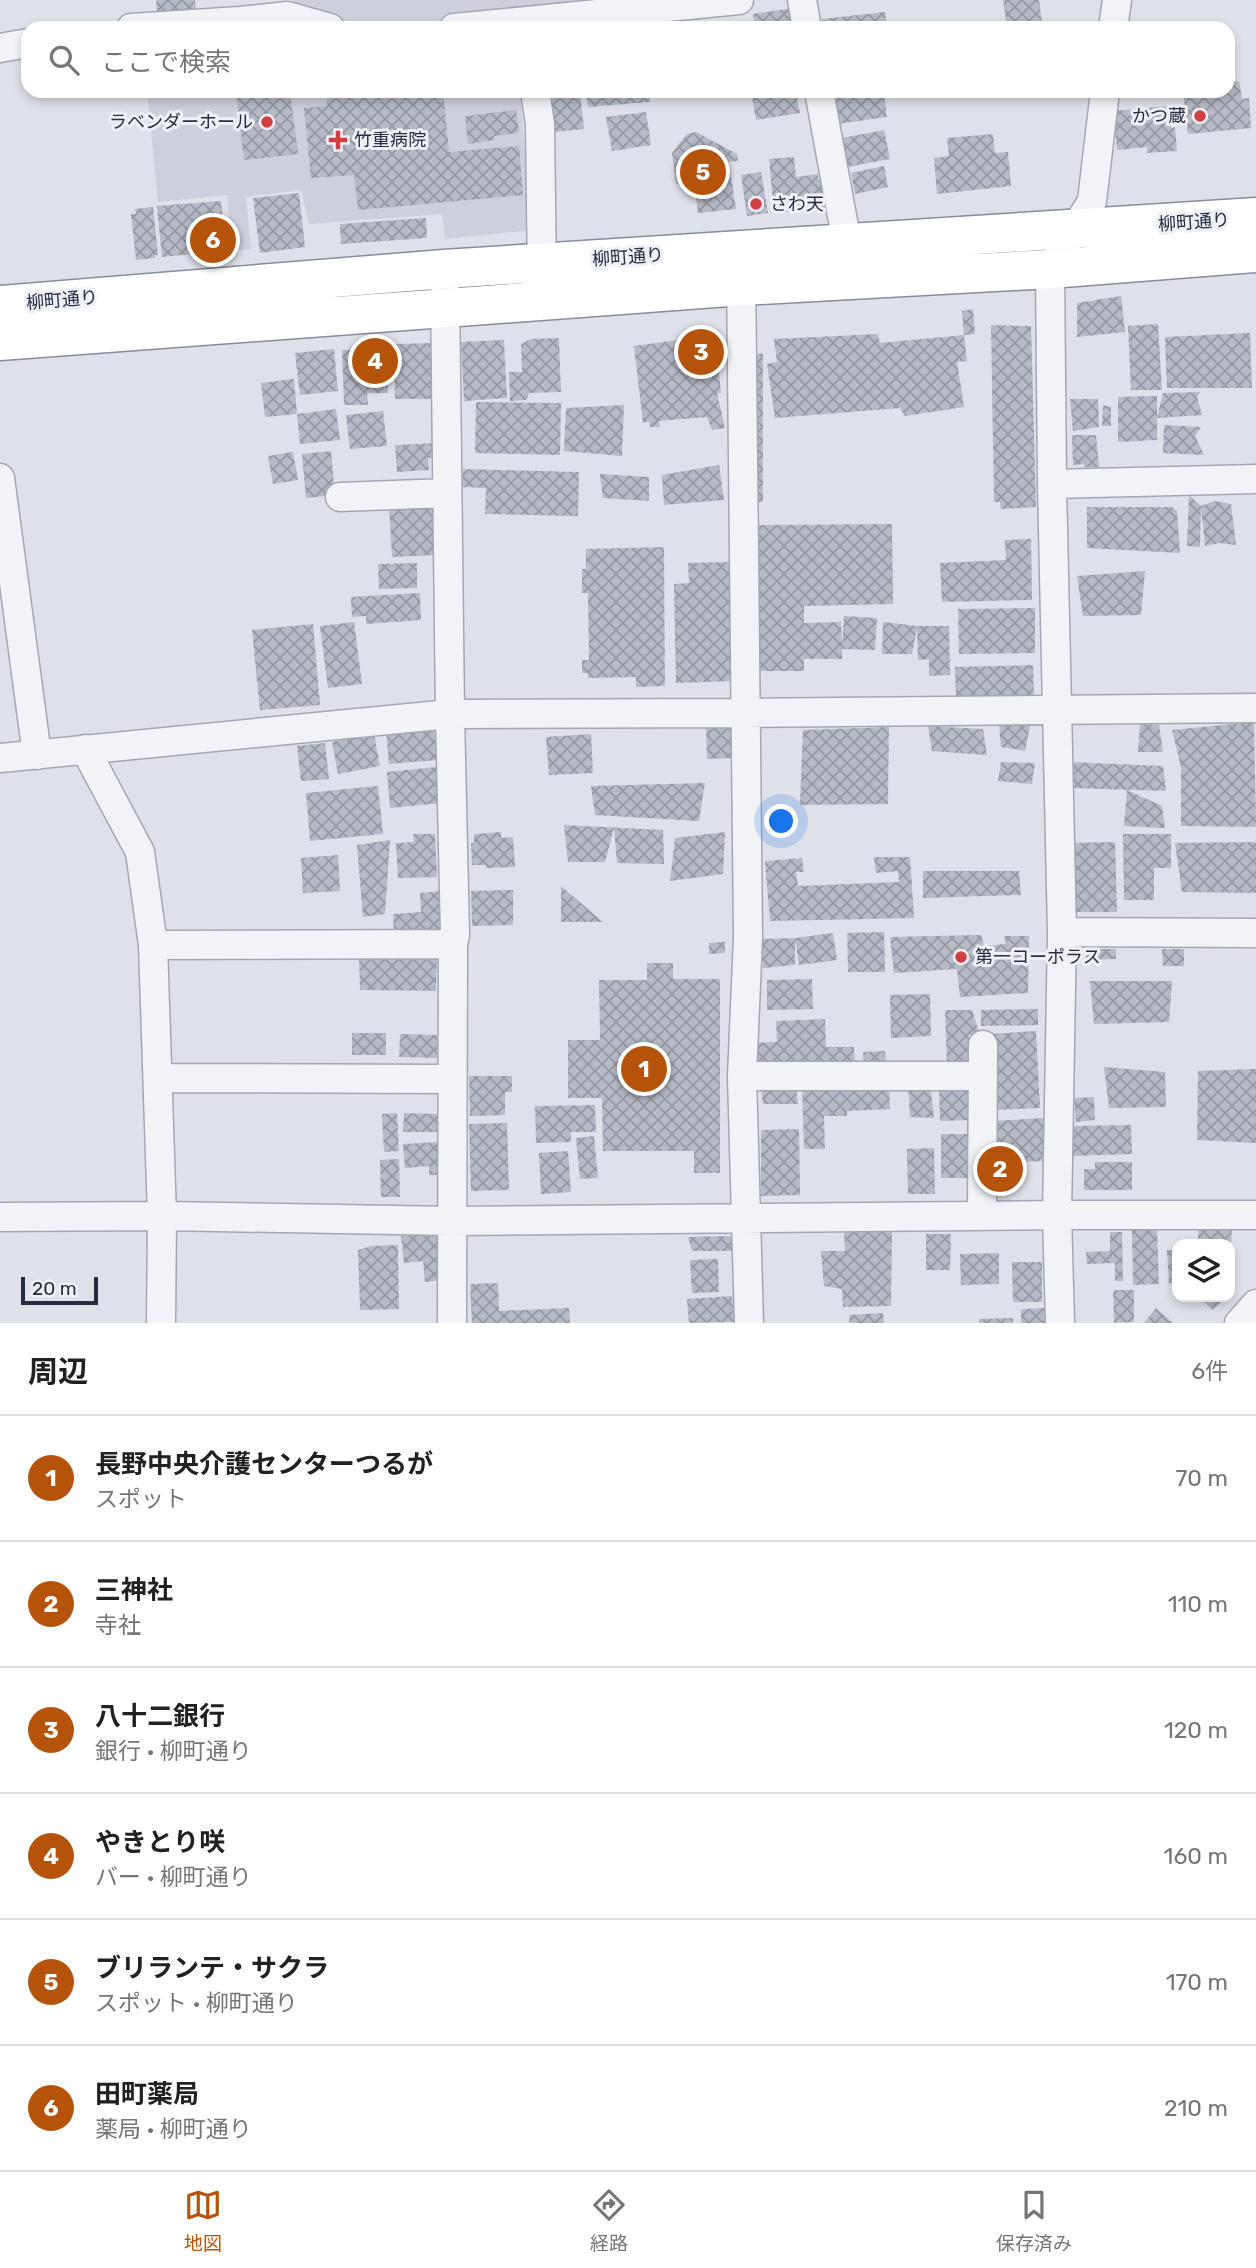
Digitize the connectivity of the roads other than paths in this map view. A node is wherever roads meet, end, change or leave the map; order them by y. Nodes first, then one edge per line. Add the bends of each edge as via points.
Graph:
1 (739, 0) edge
2 (802, 0) edge
3 (1117, 0) edge
4 (285, 8) edge
5 (240, 21) edge
6 (314, 21) edge
7 (560, 21) edge
8 (806, 21) edge
9 (1114, 21) edge
10 (21, 44) edge
11 (0, 48) edge
12 (536, 98) edge
13 (820, 98) edge
14 (1104, 98) edge
15 (1256, 217) edge
16 (1076, 229) junction
17 (847, 243) junction
18 (740, 249) junction
19 (1256, 253) edge
20 (541, 263) junction
21 (444, 269) junction
22 (1050, 269) junction
23 (742, 286) junction
24 (544, 301) junction
25 (0, 305) edge
26 (446, 308) junction
27 (0, 341) edge
28 (0, 478) edge
29 (1256, 479) edge
30 (1052, 484) junction
31 (447, 493) junction
32 (341, 497) dead end
33 (1256, 708) edge
34 (1057, 709) junction
35 (746, 713) junction
36 (450, 714) junction
37 (85, 749) junction
38 (37, 755) junction
39 (0, 758) edge
40 (1062, 932) junction
41 (1256, 933) edge
42 (453, 944) junction
43 (153, 945) junction
44 (983, 1045) dead end
45 (742, 1076) junction
46 (983, 1076) junction
47 (158, 1079) junction
48 (452, 1079) junction
49 (1057, 1215) junction
50 (1256, 1215) edge
51 (162, 1216) junction
52 (982, 1216) junction
53 (0, 1217) edge
54 (746, 1218) junction
55 (451, 1221) junction
56 (1256, 1304) edge
57 (161, 1323) edge
58 (452, 1323) edge
59 (749, 1323) edge
60 (1059, 1323) edge
61 (1239, 1323) edge

1 - 7 street
2 - 8 street
3 - 9 street
4 - 5 street
4 - 6 street
10 - 11 street
12 - 20 street
13 - 17 street
14 - 16 street via 1092,201
15 - 16 highway, 柳町通り
16 - 17 highway, 柳町通り
16 - 22 street
17 - 18 highway, 柳町通り
18 - 20 highway, 柳町通り
18 - 23 street
19 - 22 highway, 柳町通り
20 - 21 highway, 柳町通り
20 - 24 street
21 - 25 highway, 柳町通り
21 - 26 street
22 - 23 highway, 柳町通り
22 - 30 street
23 - 24 highway, 柳町通り
23 - 35 street
24 - 26 highway, 柳町通り
26 - 27 highway, 柳町通り
26 - 31 street
28 - 38 street
29 - 30 street
30 - 34 street
31 - 32 street
31 - 36 street
33 - 34 street
34 - 35 street
34 - 40 street
35 - 36 street
35 - 45 street via 748,937
36 - 37 street
36 - 42 street
37 - 38 street
37 - 43 street via 141,852
38 - 39 street
40 - 41 street
40 - 49 street
42 - 43 street
42 - 48 street
43 - 47 street
44 - 46 street
45 - 46 street
45 - 54 street
46 - 52 street
47 - 48 street
47 - 51 street
48 - 55 street
49 - 50 street
49 - 52 street
49 - 60 street
51 - 53 street
51 - 55 street
51 - 57 street
52 - 54 street
54 - 55 street
54 - 59 street
55 - 58 street
56 - 61 street

